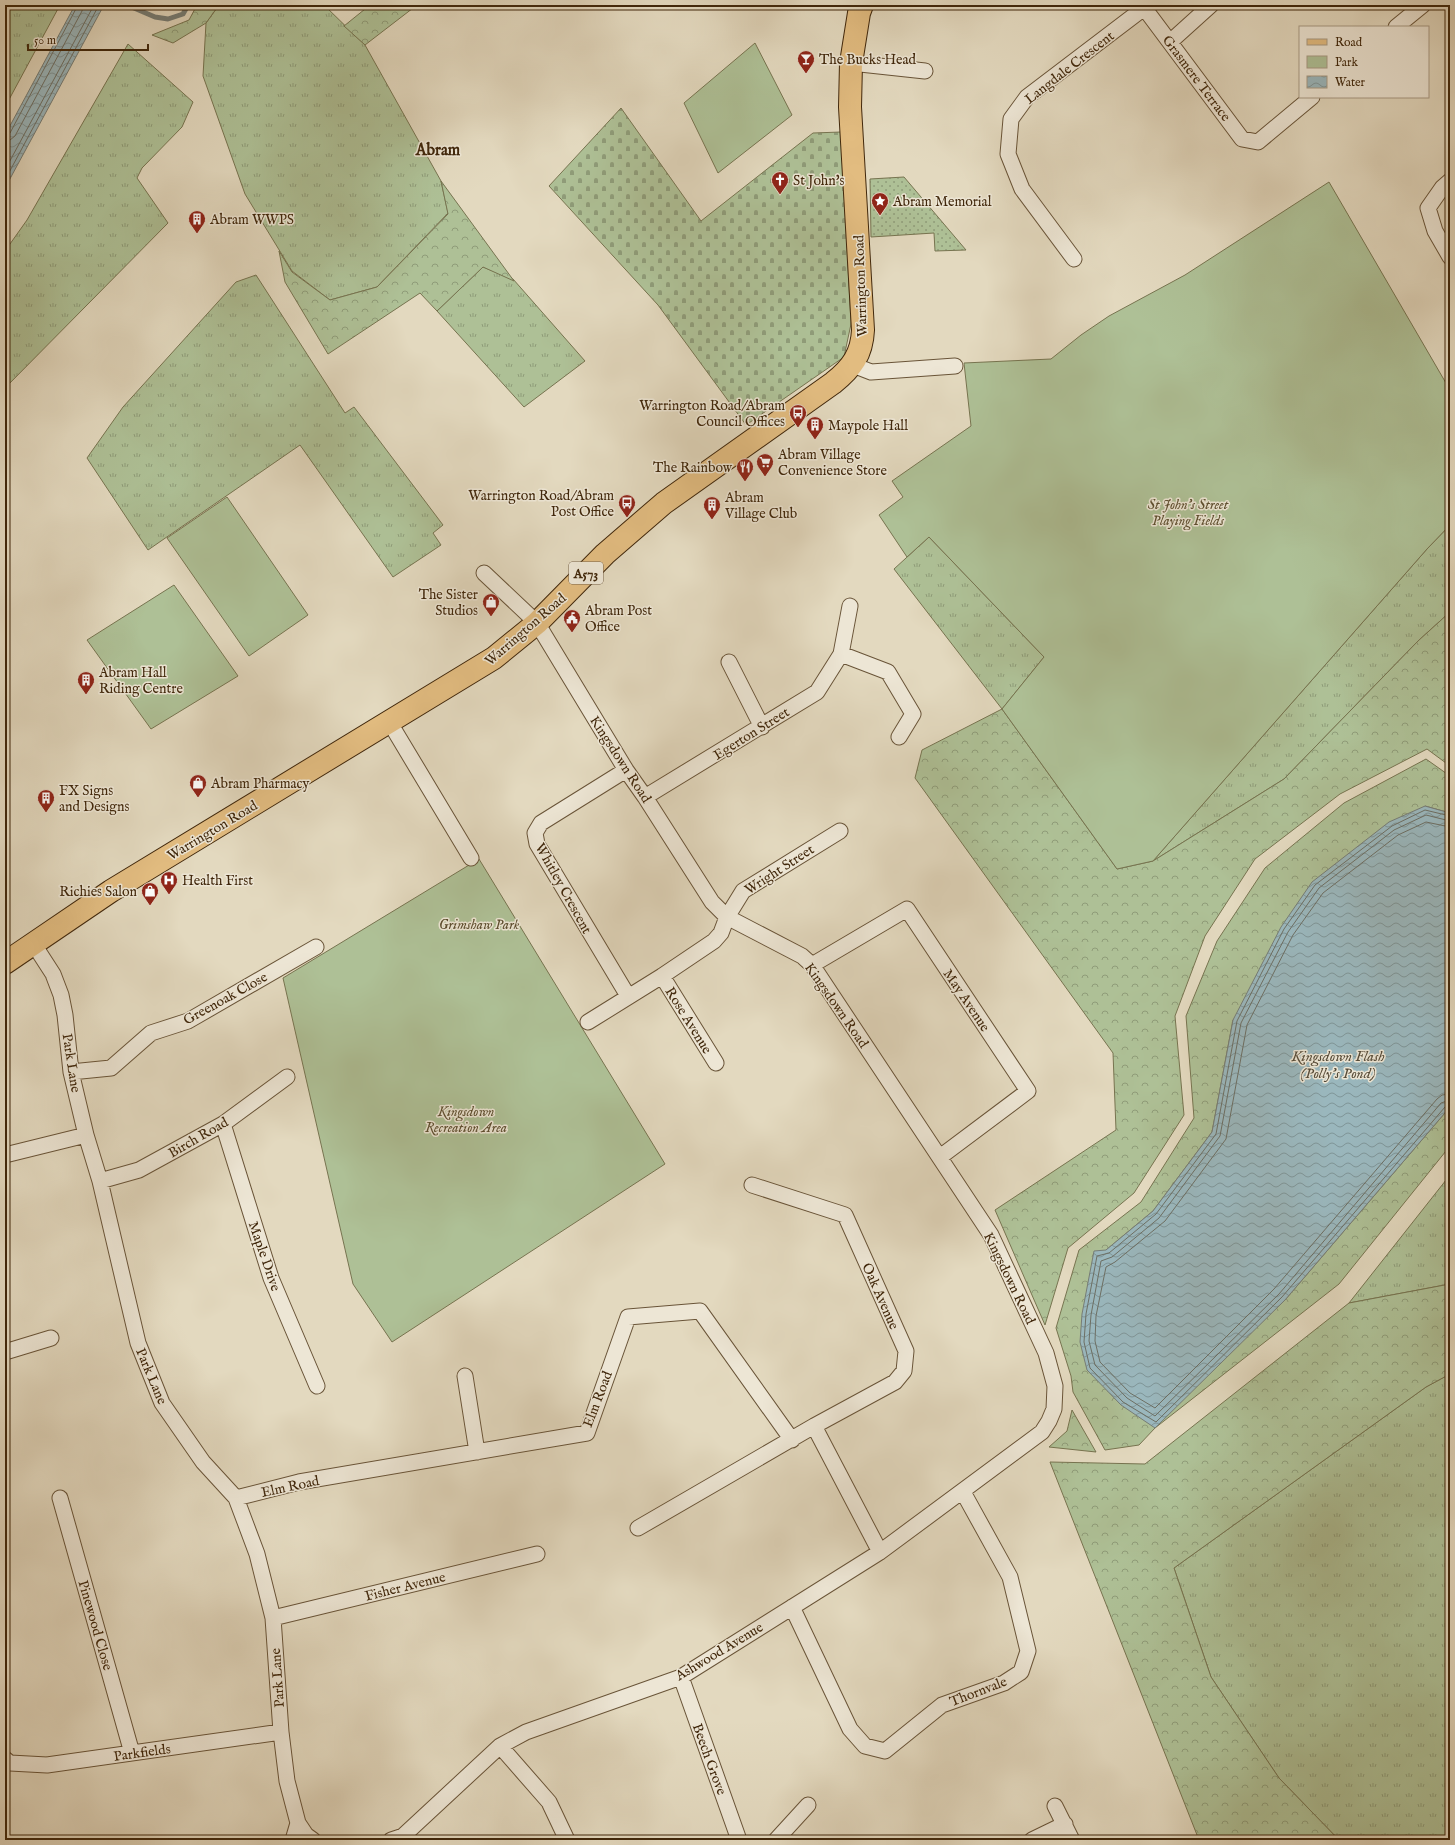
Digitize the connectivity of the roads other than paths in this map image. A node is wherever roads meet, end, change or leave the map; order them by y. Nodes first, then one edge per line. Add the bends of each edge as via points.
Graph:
1 (862, 5) edge
2 (1211, 5) edge
3 (1423, 5) edge
4 (1143, 6) edge
5 (1397, 26) edge
6 (1170, 42) junction
7 (851, 63) junction
8 (925, 71) dead end
9 (1311, 98) edge
10 (1450, 181) edge
11 (1450, 257) edge
12 (1074, 260) dead end
13 (853, 366) junction
14 (955, 366) dead end
15 (484, 574) dead end
16 (850, 606) dead end
17 (536, 623) junction
18 (841, 654) junction
19 (729, 662) dead end
20 (390, 723) junction
21 (762, 727) junction
22 (899, 737) dead end
23 (626, 770) junction
24 (645, 797) junction
25 (840, 831) dead end
26 (471, 858) dead end
27 (727, 917) junction
28 (34, 943) junction
29 (316, 947) dead end
30 (5, 963) edge
31 (812, 965) junction
32 (662, 976) junction
33 (628, 996) junction
34 (588, 1022) dead end
35 (716, 1063) dead end
36 (71, 1072) junction
37 (287, 1076) dead end
38 (223, 1124) junction
39 (86, 1135) junction
40 (5, 1155) edge
41 (940, 1157) junction
42 (100, 1181) junction
43 (752, 1185) dead end
44 (51, 1338) dead end
45 (5, 1352) edge
46 (465, 1376) dead end
47 (318, 1386) dead end
48 (814, 1426) junction
49 (792, 1440) junction
50 (1018, 1449) joint
51 (476, 1452) junction
52 (963, 1492) junction
53 (60, 1498) dead end
54 (236, 1498) junction
55 (638, 1528) dead end
56 (880, 1552) junction
57 (537, 1554) dead end
58 (792, 1607) junction
59 (273, 1618) junction
60 (681, 1677) junction
61 (281, 1732) junction
62 (500, 1746) junction
63 (132, 1753) junction
64 (5, 1759) edge
65 (808, 1805) dead end
66 (1055, 1806) dead end
67 (298, 1823) junction
68 (1065, 1824) junction
69 (293, 1840) edge
70 (313, 1840) edge
71 (391, 1840) edge
72 (567, 1840) edge
73 (739, 1840) edge
74 (776, 1840) edge
75 (1032, 1840) edge
76 (1072, 1840) edge

1 - 7 main road, Warrington Road / A573
2 - 6 street
3 - 5 street
4 - 6 street, Grasmere Terrace
4 - 12 street, Langdale Crescent via 1027,97 1011,119 1008,154 1022,189
6 - 9 street, Grasmere Terrace via 1242,139 1258,142
7 - 8 street
7 - 13 main road, Warrington Road / A573 via 850,107 863,330 862,346
10 - 11 street via 1428,208 1435,231
13 - 14 street via 870,372
13 - 17 main road, Warrington Road / A573 via 833,383 664,503 605,554
15 - 17 street, Kingsdown Road
16 - 18 street, Egerton Street
17 - 20 main road, Warrington Road / A573 via 478,670
17 - 23 street, Kingsdown Road
18 - 21 street, Egerton Street via 817,692
18 - 22 street via 888,672 913,714
19 - 21 street
20 - 26 street
20 - 28 main road, Warrington Road / A573 via 116,888
21 - 24 street, Egerton Street
23 - 24 street, Kingsdown Road
23 - 33 street, Whitley Crescent via 541,823 535,833 537,844
24 - 27 street, Kingsdown Road via 712,902
25 - 27 street, Wright Street via 743,891
27 - 31 street, Kingsdown Road via 802,956
27 - 32 street via 721,933 714,941
28 - 30 main road, Warrington Road / A573
28 - 36 street, Park Lane via 53,974 61,995
29 - 36 street, Greenoak Close via 188,1021 151,1033 111,1068
31 - 41 street, Kingsdown Road
31 - 41 street, May Avenue via 907,909 1015,1071 1028,1091
32 - 33 street
32 - 35 street, Rose Avenue
33 - 34 street
36 - 39 street, Park Lane
37 - 38 street, Birch Road
38 - 42 street, Birch Road via 139,1170
38 - 47 street, Maple Drive via 271,1278
39 - 40 street
39 - 42 street, Park Lane
41 - 50 street, Kingsdown Road via 991,1235 1048,1358 1055,1386 1054,1408 1042,1432
42 - 54 street, Park Lane via 138,1343 162,1403 203,1462
43 - 48 street, Oak Avenue via 845,1215 906,1351 904,1371 895,1382
44 - 45 street
46 - 51 street
48 - 49 street, Oak Avenue
48 - 56 street
49 - 51 street, Elm Road via 700,1311 628,1317 587,1432
49 - 55 street, Oak Avenue
50 - 52 street, Ashwood Avenue
51 - 54 street, Elm Road via 299,1482
52 - 56 street, Ashwood Avenue
52 - 58 street, Thornvale via 1010,1577 1028,1651 1022,1672 1004,1683 942,1704 885,1751 865,1746 850,1729
53 - 63 street, Pinewood Close
54 - 59 street, Park Lane via 257,1554
56 - 58 street, Ashwood Avenue
57 - 59 street, Fisher Avenue
58 - 60 street, Ashwood Avenue
59 - 61 street, Park Lane
60 - 62 street, Ashwood Avenue via 526,1732
60 - 73 street, Beech Grove
61 - 63 street, Parkfields
61 - 67 street, Park Lane via 287,1781
62 - 71 street, Ashwood Avenue via 403,1836
62 - 72 street via 549,1802
63 - 64 street, Parkfields via 47,1765 10,1762
65 - 74 street
66 - 68 street
67 - 69 street
67 - 70 street
68 - 75 street
68 - 76 street

